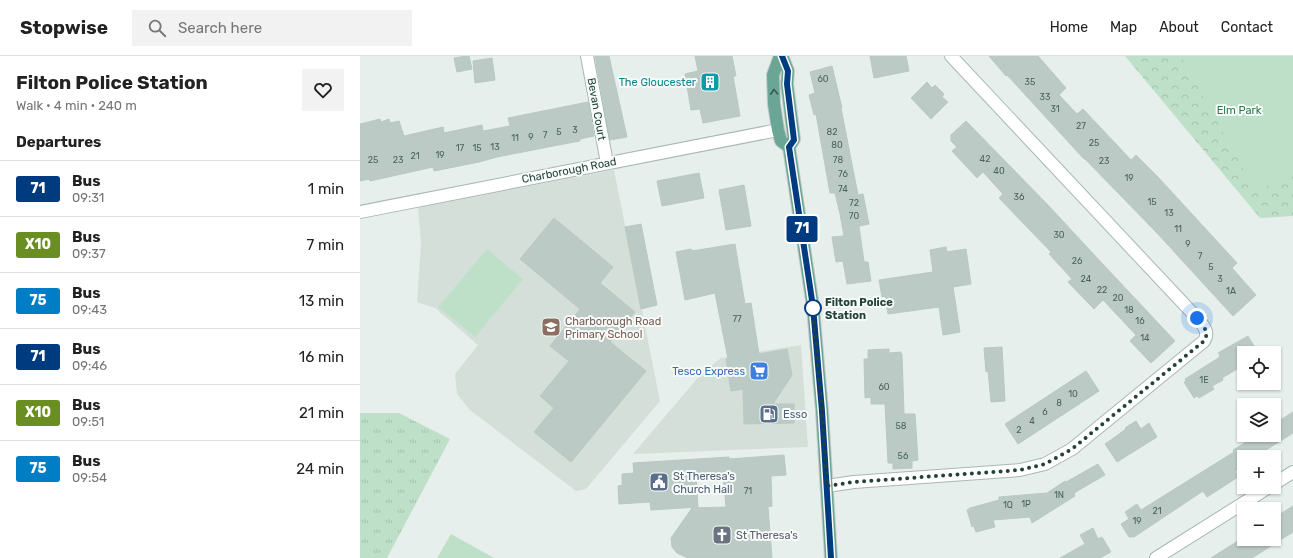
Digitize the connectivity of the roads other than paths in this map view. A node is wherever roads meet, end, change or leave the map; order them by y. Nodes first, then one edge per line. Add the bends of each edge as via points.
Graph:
1 (587, 56) edge
2 (781, 56) edge
3 (951, 56) edge
4 (778, 130) junction
5 (789, 147) junction
6 (607, 163) junction
7 (360, 212) edge
8 (1293, 472) edge
9 (1281, 480) edge
10 (827, 486) junction
11 (1258, 494) edge
12 (831, 558) edge
13 (1156, 558) edge

1 - 6 street, Bevan Court
4 -> 2 main road via 773,75
2 - 5 main road via 788,71 787,84 794,140
3 - 10 street via 1197,318 1206,329 1207,337 1072,449 1045,464 1020,470
4 - 5 main road via 781,141
4 - 6 street, Charborough Road
5 - 10 main road via 813,307
6 - 7 street, Charborough Road
8 - 9 street
10 - 12 main road
11 - 13 street

